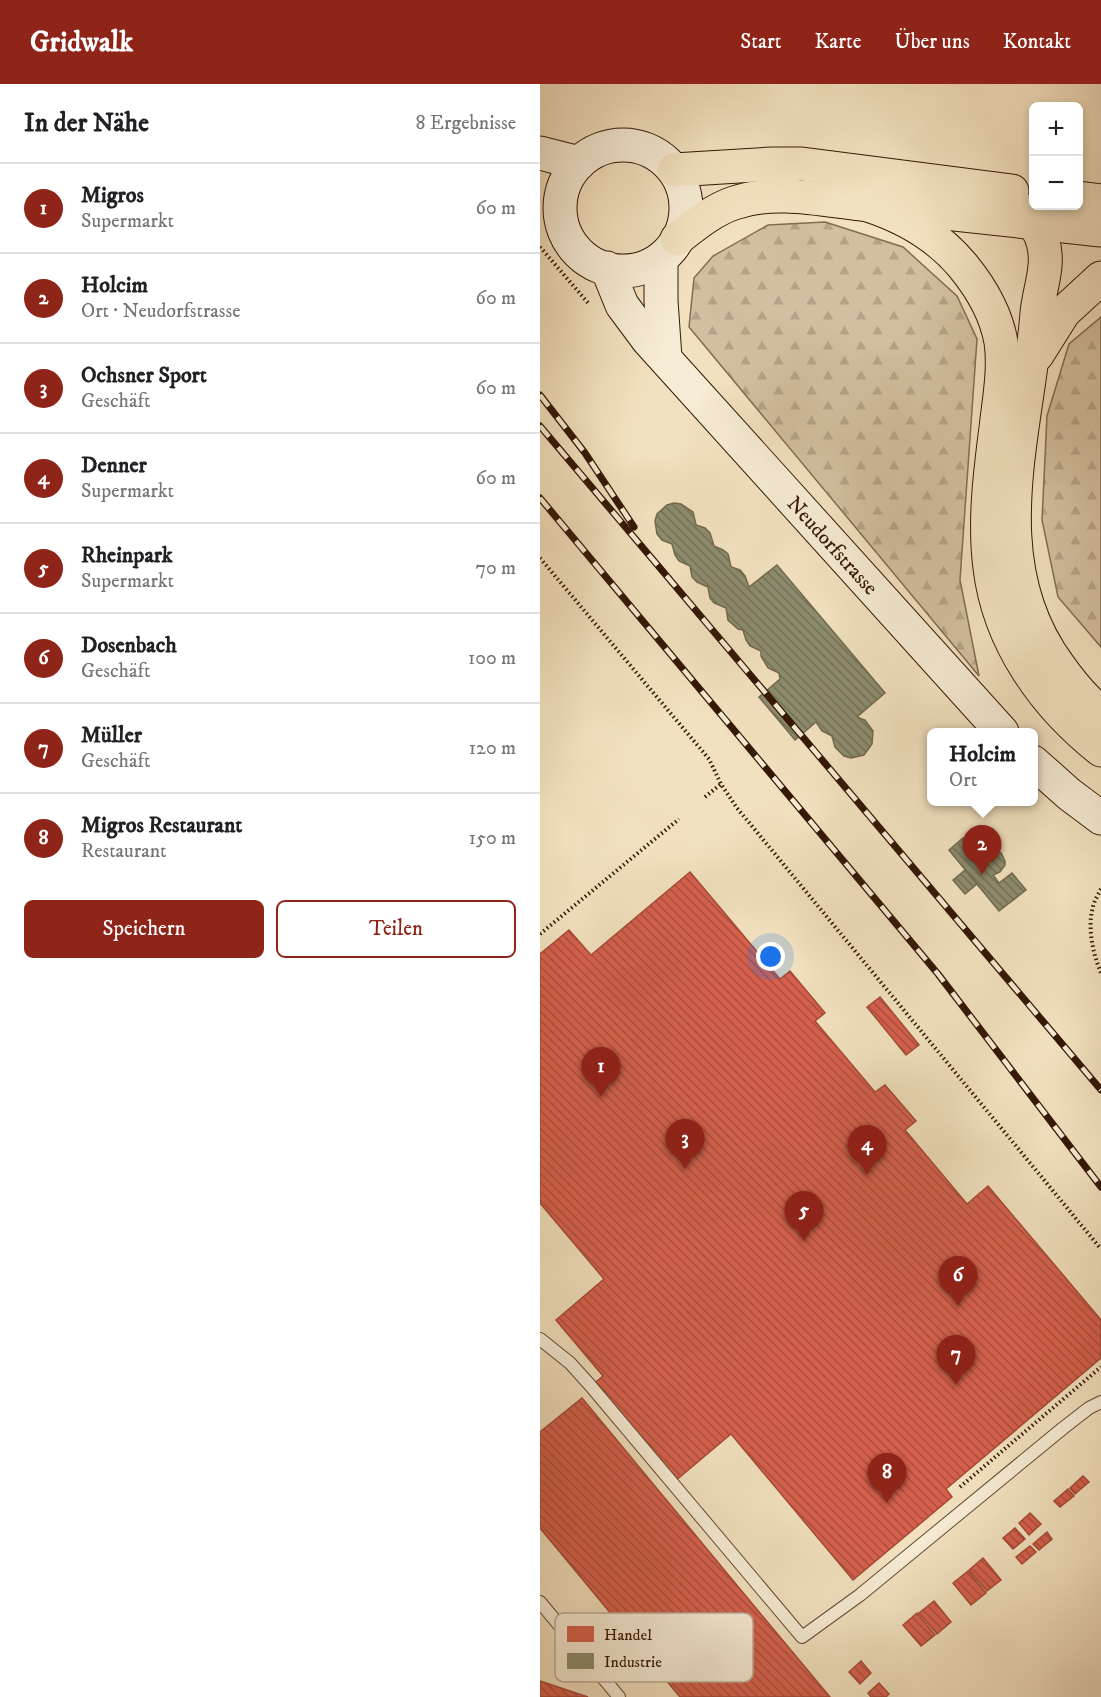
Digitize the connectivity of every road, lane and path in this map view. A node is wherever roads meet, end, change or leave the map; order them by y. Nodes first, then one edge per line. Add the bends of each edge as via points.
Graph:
1 (540, 153) edge
2 (579, 162) junction
3 (674, 170) junction
4 (1083, 199) edge
5 (1101, 201) edge
6 (550, 202) edge
7 (868, 205) junction
8 (1029, 207) edge
9 (1029, 207) edge
10 (1034, 210) edge
11 (1042, 210) edge
12 (1101, 230) edge
13 (669, 249) junction
14 (607, 268) junction
15 (1101, 278) edge
16 (665, 358) junction
17 (1034, 361) junction
18 (540, 558) edge
19 (1101, 712) edge
20 (998, 728) edge
21 (1101, 750) edge
22 (1038, 766) edge
23 (721, 784) junction
24 (705, 797) dead end
25 (1101, 818) edge
26 (679, 819) dead end
27 (1101, 889) edge
28 (540, 934) edge
29 (1101, 973) edge
30 (1101, 1249) edge
31 (540, 1340) edge
32 (1101, 1402) edge
33 (540, 1602) edge
34 (555, 1620) edge
35 (607, 1682) edge
36 (619, 1697) edge

1 - 2 main road
2 - 3 main road via 607,146 630,144 651,151
2 - 6 main road
3 - 8 highway via 802,164 990,189 1016,205
3 - 13 main road via 685,203 682,226
4 - 5 highway
6 - 14 main road via 571,242 582,254
7 - 9 highway via 940,211
7 - 13 highway via 792,196 755,198 714,212
7 - 21 highway via 915,225 948,251 980,288 993,314 1002,366 988,516 995,593 1012,645 1033,679 1066,719
10 - 17 highway via 1046,259
11 - 12 highway
13 - 14 main road via 644,269
13 - 16 main road via 661,301
14 - 16 main road, Neudorfstrasse via 622,305
15 - 17 highway via 1064,312
16 - 20 main road, Neudorfstrasse
17 - 19 highway via 1016,479 1019,578 1031,617 1049,652 1084,698
18 - 23 path via 708,759
22 - 25 main road
23 - 24 path
23 - 30 path
26 - 28 path
27 - 29 path via 1092,907 1091,925 1094,958
31 - 32 lane via 589,1384 802,1637
33 - 34 lane
35 - 36 lane

